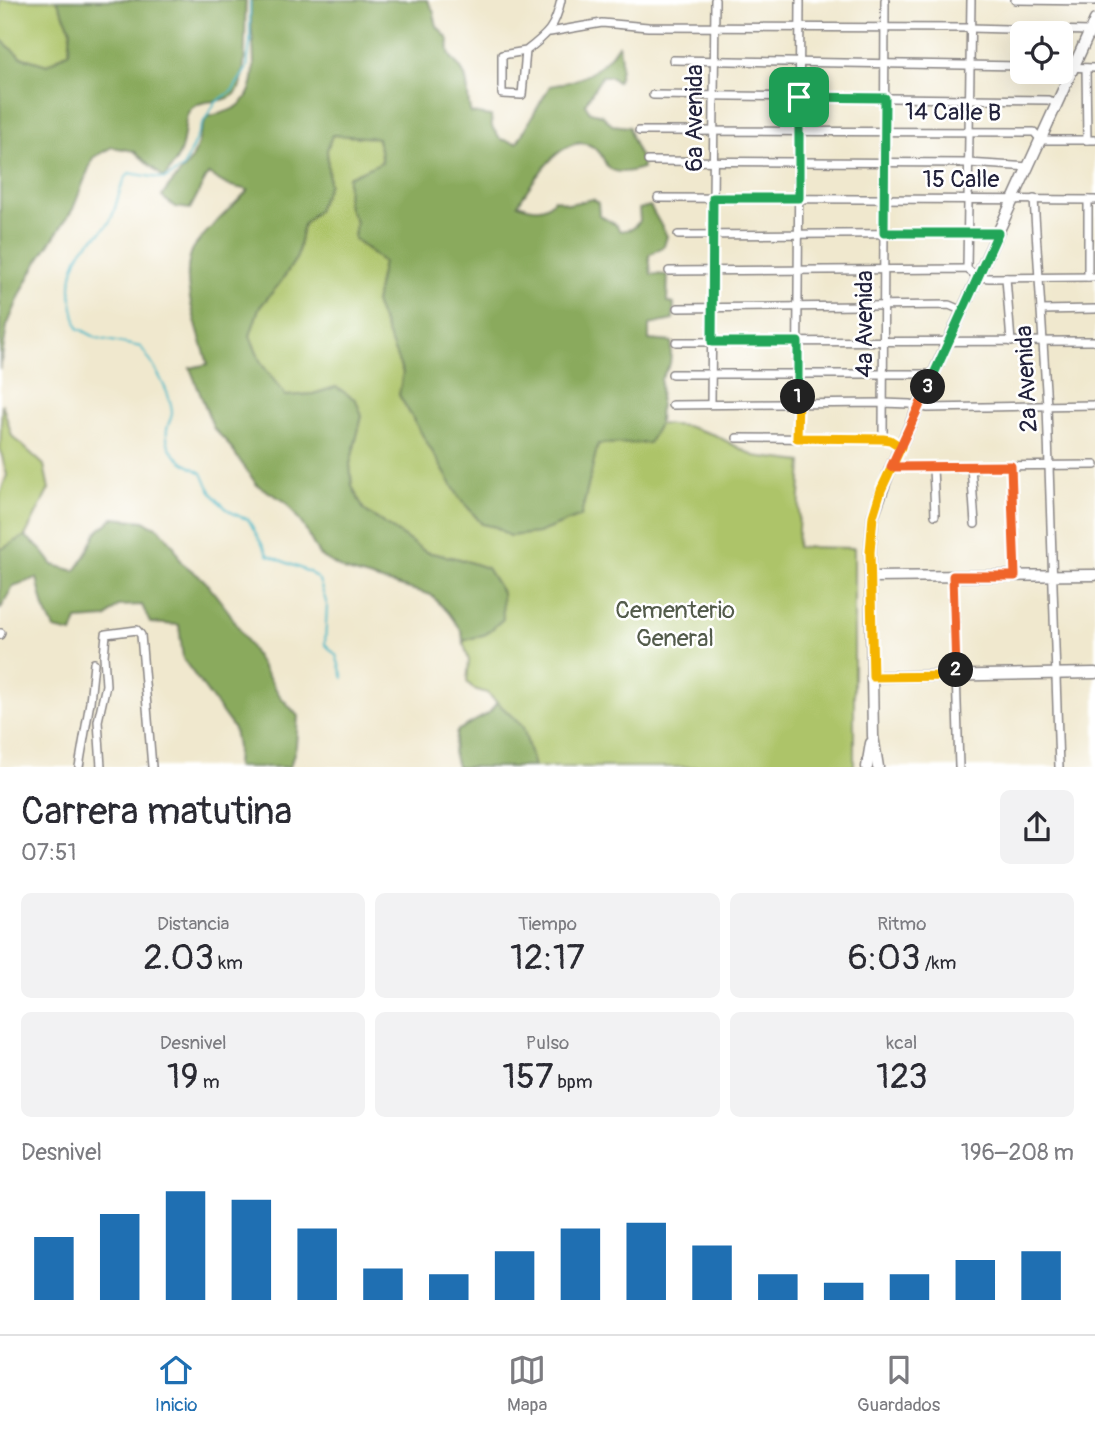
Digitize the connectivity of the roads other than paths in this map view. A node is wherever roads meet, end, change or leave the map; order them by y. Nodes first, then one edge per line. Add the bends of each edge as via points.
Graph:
1 (561, 0) edge
2 (715, 0) edge
3 (800, 0) edge
4 (885, 0) edge
5 (971, 0) edge
6 (1015, 0) edge
7 (1095, 1) edge
8 (1095, 20) edge
9 (715, 27) junction
10 (800, 28) junction
11 (970, 28) junction
12 (885, 29) junction
13 (1090, 31) junction
14 (550, 32) junction
15 (526, 51) junction
16 (673, 60) dead end
17 (713, 61) junction
18 (800, 62) junction
19 (885, 63) junction
20 (970, 64) junction
21 (1010, 66) edge
22 (1073, 68) joint
23 (1086, 68) junction
24 (1095, 68) edge
25 (1066, 84) edge
26 (653, 95) dead end
27 (714, 96) junction
28 (799, 97) junction
29 (885, 98) junction
30 (969, 99) junction
31 (1057, 103) junction
32 (713, 130) junction
33 (799, 130) junction
34 (639, 131) dead end
35 (885, 131) junction
36 (969, 131) junction
37 (1041, 140) junction
38 (1091, 140) edge
39 (648, 161) dead end
40 (713, 161) junction
41 (799, 162) junction
42 (884, 163) junction
43 (968, 163) junction
44 (1029, 167) junction
45 (658, 198) dead end
46 (713, 198) junction
47 (799, 198) junction
48 (884, 198) junction
49 (968, 198) junction
50 (1014, 198) junction
51 (1034, 199) junction
52 (1092, 200) edge
53 (884, 233) junction
54 (967, 233) junction
55 (998, 233) junction
56 (712, 234) junction
57 (799, 234) junction
58 (678, 235) dead end
59 (967, 269) junction
60 (798, 270) junction
61 (884, 270) junction
62 (669, 271) dead end
63 (712, 271) junction
64 (978, 277) junction
65 (1038, 277) junction
66 (1091, 277) edge
67 (1006, 278) junction
68 (884, 306) junction
69 (678, 307) dead end
70 (712, 307) junction
71 (798, 307) junction
72 (1095, 309) edge
73 (1041, 310) junction
74 (963, 311) junction
75 (883, 341) junction
76 (1095, 341) edge
77 (676, 342) dead end
78 (712, 342) junction
79 (798, 342) junction
80 (948, 342) junction
81 (1011, 342) junction
82 (1044, 342) junction
83 (883, 372) junction
84 (798, 373) junction
85 (672, 374) dead end
86 (711, 374) junction
87 (934, 374) junction
88 (883, 403) junction
89 (711, 404) junction
90 (797, 404) junction
91 (672, 405) dead end
92 (1095, 405) edge
93 (1047, 406) junction
94 (918, 407) junction
95 (737, 438) dead end
96 (797, 438) junction
97 (883, 439) junction
98 (901, 447) junction
99 (1095, 465) edge
100 (971, 466) junction
101 (1011, 466) junction
102 (1049, 466) junction
103 (891, 467) junction
104 (933, 467) junction
105 (935, 515) dead end
106 (975, 524) dead end
107 (1095, 575) edge
108 (953, 576) junction
109 (1015, 576) junction
110 (1054, 576) junction
111 (871, 577) junction
112 (93, 667) dead end
113 (1057, 673) junction
114 (1095, 673) edge
115 (956, 676) junction
116 (873, 677) junction
117 (873, 736) junction
118 (79, 767) edge
119 (101, 767) edge
120 (152, 767) edge
121 (867, 767) edge
122 (878, 767) edge
123 (958, 767) edge
124 (1059, 767) edge

1 - 14 street
2 - 9 street, 6a Avenida
3 - 10 street
4 - 12 street, 4a Avenida
5 - 11 street
6 - 7 street
8 - 13 main road
9 - 10 street
9 - 14 street via 602,23
9 - 17 street, 6a Avenida
10 - 12 street
10 - 18 street
11 - 12 street
11 - 13 street
11 - 20 street
12 - 19 street, 4a Avenida
13 - 22 main road
14 - 15 street
15 - 15 street via 504,53 501,93 521,95
16 - 17 street
17 - 18 street
17 - 27 street, 6a Avenida
18 - 19 street
18 - 28 street
19 - 20 street
19 - 29 street, 4a Avenida
20 - 21 street
20 - 30 street
22 - 23 street
23 - 24 street
23 - 38 street
25 - 31 main road
26 - 27 street
27 - 28 street
27 - 32 street, 6a Avenida
28 - 29 street
28 - 33 street
29 - 30 street
29 - 35 street, 4a Avenida
30 - 31 street
30 - 36 street
31 - 37 main road
32 - 33 street, 14 Calle B
32 - 34 street, 14 Calle B
32 - 40 street, 6a Avenida
33 - 35 street, 14 Calle B
33 - 41 street
35 - 36 street, 14 Calle B
35 - 42 street, 4a Avenida
36 - 37 street, 14 Calle B via 1034,132
36 - 43 street
37 - 38 street, 14 Calle B
37 - 44 main road
39 - 40 street
40 - 41 street
40 - 46 street, 6a Avenida
41 - 42 street
41 - 47 street
42 - 43 street
42 - 48 street, 4a Avenida
43 - 44 street
43 - 49 street
44 - 50 main road
45 - 46 street, 15 Calle
46 - 47 street, 15 Calle
46 - 56 street, 6a Avenida
47 - 48 street, 15 Calle
47 - 57 street
48 - 49 street, 15 Calle
48 - 53 street, 4a Avenida
49 - 50 street, 15 Calle
49 - 54 street
50 - 51 street, 15 Calle
50 - 55 main road
51 - 52 street, 15 Calle
51 - 65 street, 2a Avenida
52 - 66 street
53 - 54 street
53 - 57 street
53 - 61 street, 4a Avenida
54 - 55 street
54 - 59 street
55 - 64 main road
56 - 57 street
56 - 58 street
56 - 63 street, 6a Avenida
57 - 60 street
59 - 61 street
59 - 64 street
60 - 61 street
60 - 63 street
60 - 71 street
61 - 68 street, 4a Avenida
62 - 63 street
63 - 70 street, 6a Avenida
64 - 67 street
64 - 74 main road
65 - 66 street
65 - 67 street
65 - 73 street, 2a Avenida
67 - 81 street
68 - 71 street
68 - 74 street via 949,305
68 - 75 street, 4a Avenida
69 - 70 street
70 - 71 street
70 - 78 street, 6a Avenida
71 - 79 street
72 - 73 street
73 - 82 street, 2a Avenida
74 - 80 main road
75 - 79 street
75 - 80 street
75 - 83 street, 4a Avenida
76 - 82 street
77 - 78 street
78 - 79 street
78 - 86 street, 6a Avenida
79 - 84 street
80 - 81 street
80 - 87 main road
81 - 82 street
82 - 93 street, 2a Avenida
83 - 84 street
83 - 87 street
83 - 88 street, 4a Avenida
84 - 86 street
84 - 90 street
85 - 86 street
86 - 89 street, 6a Avenida
87 - 94 main road
88 - 90 street
88 - 94 street
88 - 97 street, 4a Avenida
89 - 90 street
89 - 91 street
90 - 96 street
92 - 93 street
93 - 94 street
93 - 102 street, 2a Avenida
94 - 98 main road
95 - 96 street
96 - 97 street
97 - 98 street
98 - 103 main road
99 - 102 street
100 - 101 street
100 - 104 street
100 - 106 street
101 - 102 street
101 - 109 street
102 - 110 street, 2a Avenida
103 - 104 street
103 - 111 main road via 873,516
104 - 105 street
107 - 110 main road
108 - 109 main road
108 - 111 main road
108 - 115 street
109 - 110 main road
110 - 113 street, 2a Avenida
111 - 116 main road
112 - 118 street
113 - 114 main road
113 - 115 main road
113 - 124 street, 2a Avenida
115 - 116 main road
115 - 123 street
116 - 117 main road
117 - 121 main road
117 - 122 main road
119 - 120 street via 98,721 106,685 108,632 140,632

